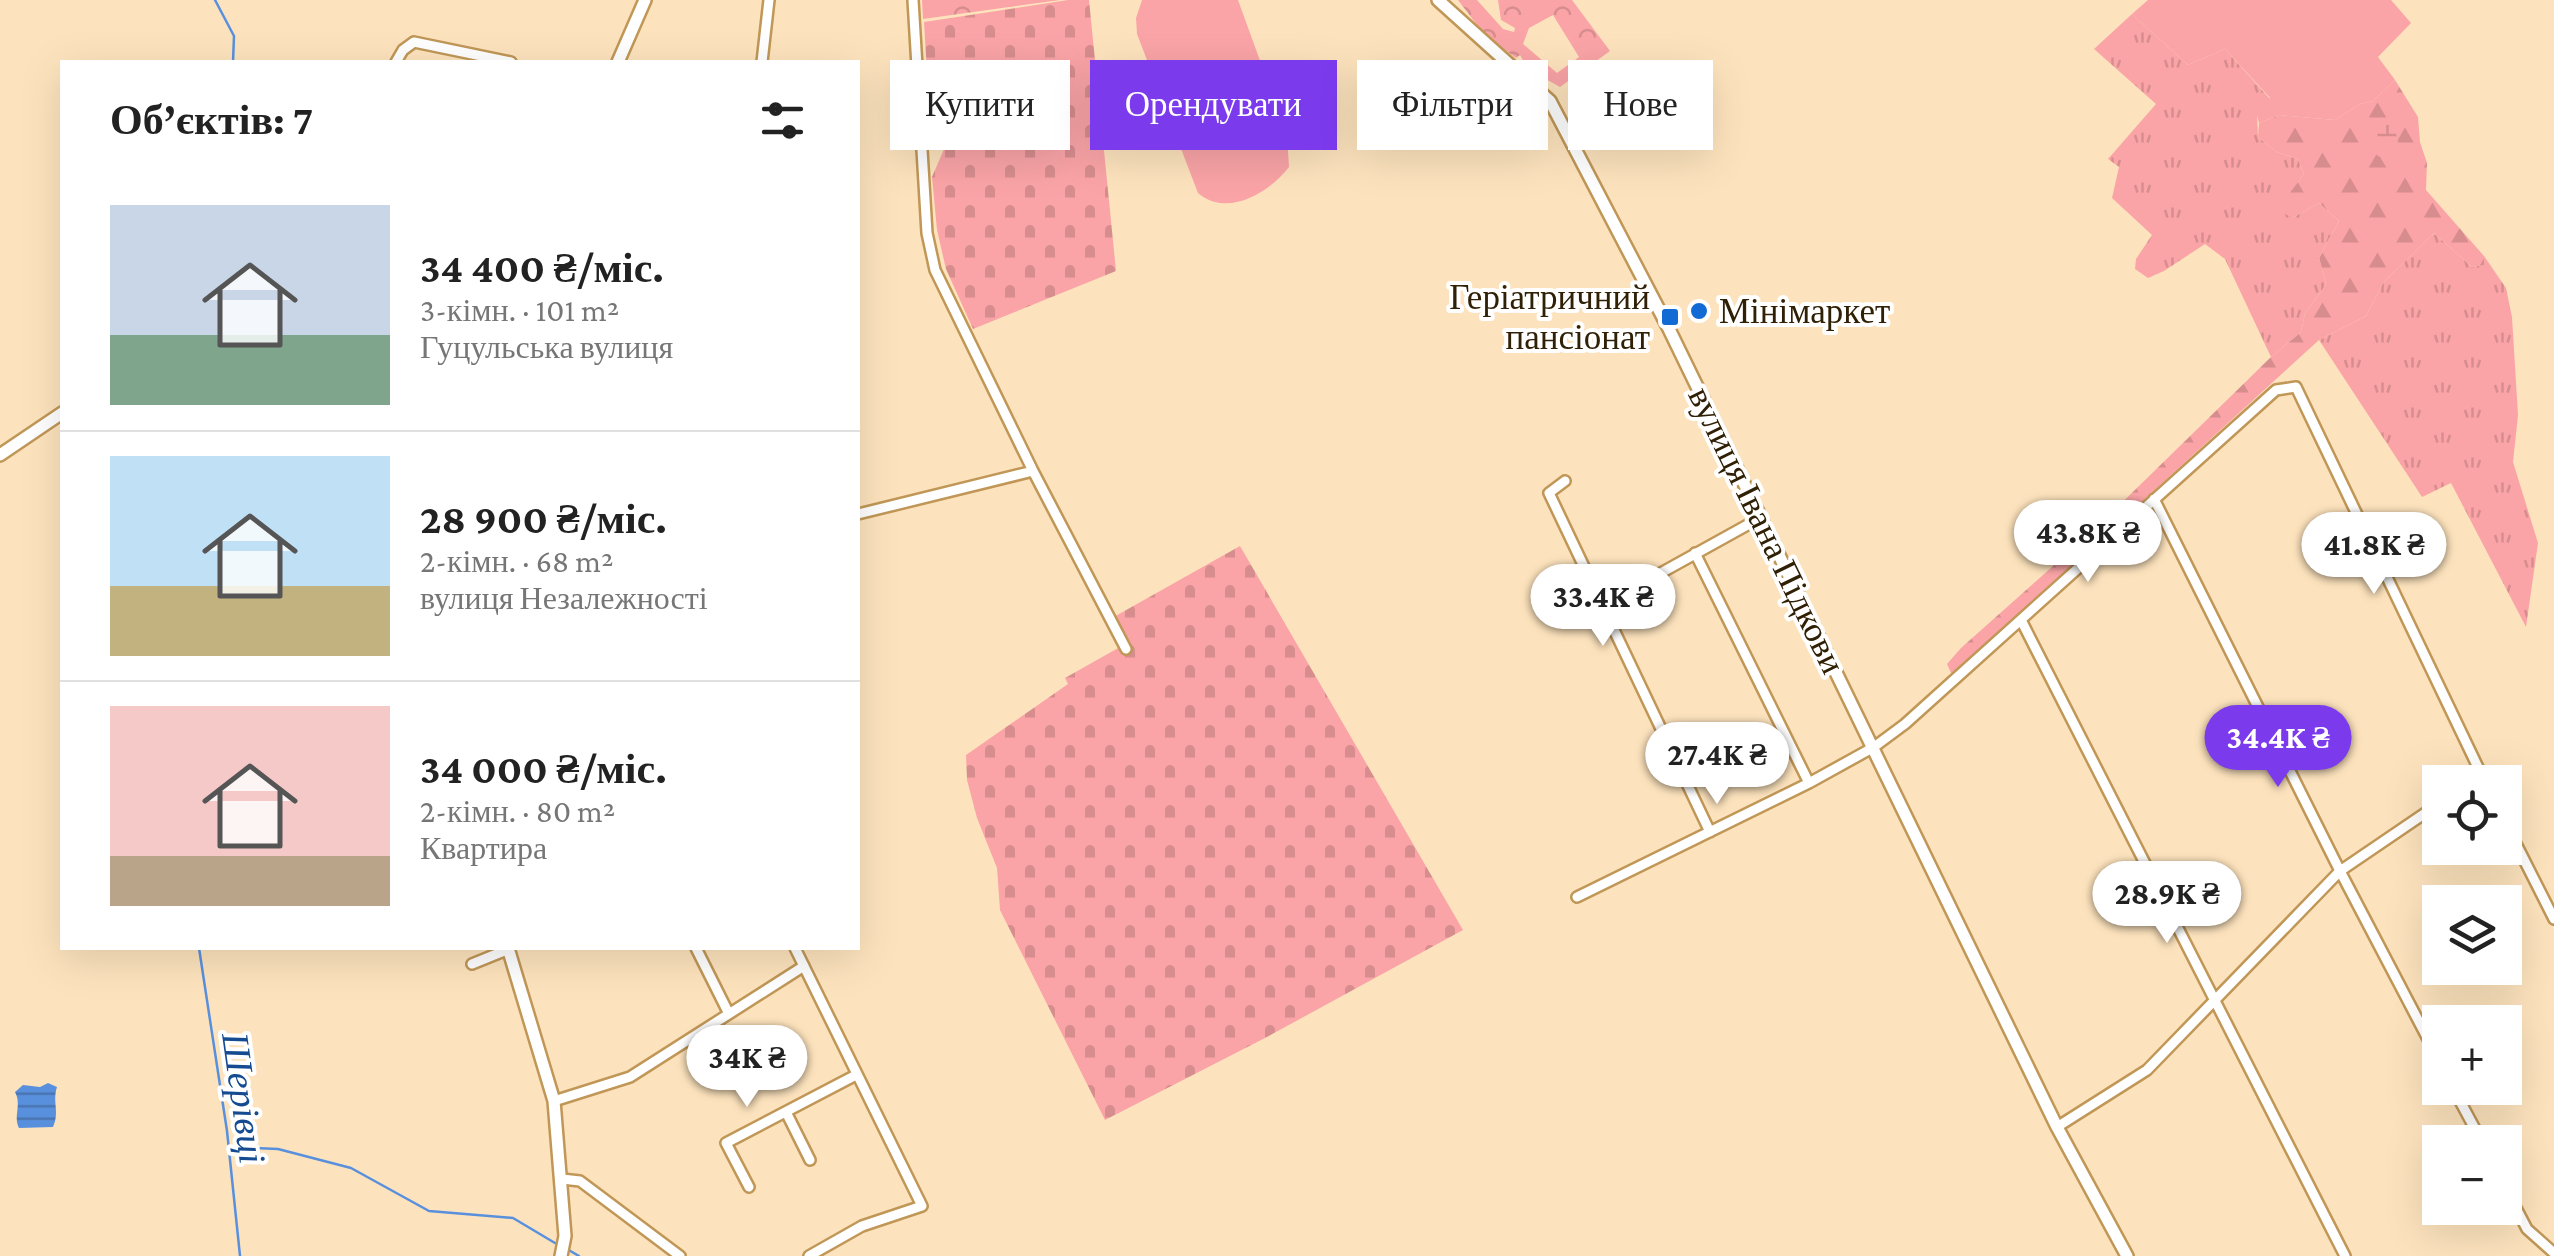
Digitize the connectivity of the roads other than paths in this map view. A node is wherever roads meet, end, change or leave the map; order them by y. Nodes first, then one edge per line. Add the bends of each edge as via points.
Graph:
1 (645, 0) edge
2 (769, 0) edge
3 (913, 0) edge
4 (1438, 0) edge
5 (397, 60) edge
6 (501, 60) edge
7 (619, 60) edge
8 (762, 60) edge
9 (60, 414) edge
10 (0, 455) edge
11 (1033, 471) junction
12 (1565, 481) dead end
13 (2154, 499) junction
14 (860, 514) edge
15 (1760, 518) junction
16 (1695, 553) junction
17 (1604, 605) junction
18 (2021, 620) junction
19 (1126, 649) dead end
20 (1874, 747) junction
21 (2477, 765) edge
22 (1809, 783) junction
23 (2422, 814) edge
24 (1710, 832) junction
25 (2522, 856) edge
26 (2340, 871) junction
27 (1577, 898) dead end
28 (2554, 919) edge
29 (504, 950) edge
30 (510, 950) edge
31 (697, 950) edge
32 (797, 950) edge
33 (472, 964) dead end
34 (804, 966) junction
35 (2216, 998) junction
36 (728, 1012) junction
37 (2422, 1028) edge
38 (856, 1074) junction
39 (554, 1101) junction
40 (786, 1112) junction
41 (2056, 1126) junction
42 (810, 1160) dead end
43 (562, 1178) junction
44 (749, 1187) dead end
45 (2522, 1219) edge
46 (2554, 1253) edge
47 (560, 1256) edge
48 (680, 1256) edge
49 (809, 1256) edge
50 (2128, 1256) edge
51 (2345, 1256) edge

1 - 7 street
2 - 8 street
3 - 11 street via 934,270
4 - 15 street, вулиця Івана Підкови via 1550,101
5 - 6 street via 414,42
9 - 10 street
11 - 14 street
11 - 19 street
12 - 17 street via 1549,494
13 - 18 street
13 - 21 street via 2276,390 2296,387
13 - 26 street
15 - 16 street
15 - 20 street, вулиця Івана Підкови
16 - 17 street
16 - 22 street
17 - 24 street
18 - 20 street
18 - 35 street
20 - 22 street
20 - 41 street, вулиця Івана Підкови
22 - 24 street
23 - 26 street
24 - 27 street
25 - 28 street
26 - 35 street
26 - 37 street
29 - 33 street
30 - 39 street
31 - 36 street
32 - 34 street
34 - 36 street
34 - 38 street
35 - 41 street via 2147,1070
35 - 51 street
36 - 39 street via 630,1077
38 - 40 street
38 - 49 street via 922,1206 862,1226
39 - 43 street
40 - 42 street
40 - 44 street via 726,1143
41 - 50 street, вулиця Івана Підкови
43 - 47 street
43 - 48 street via 580,1181
45 - 46 street

